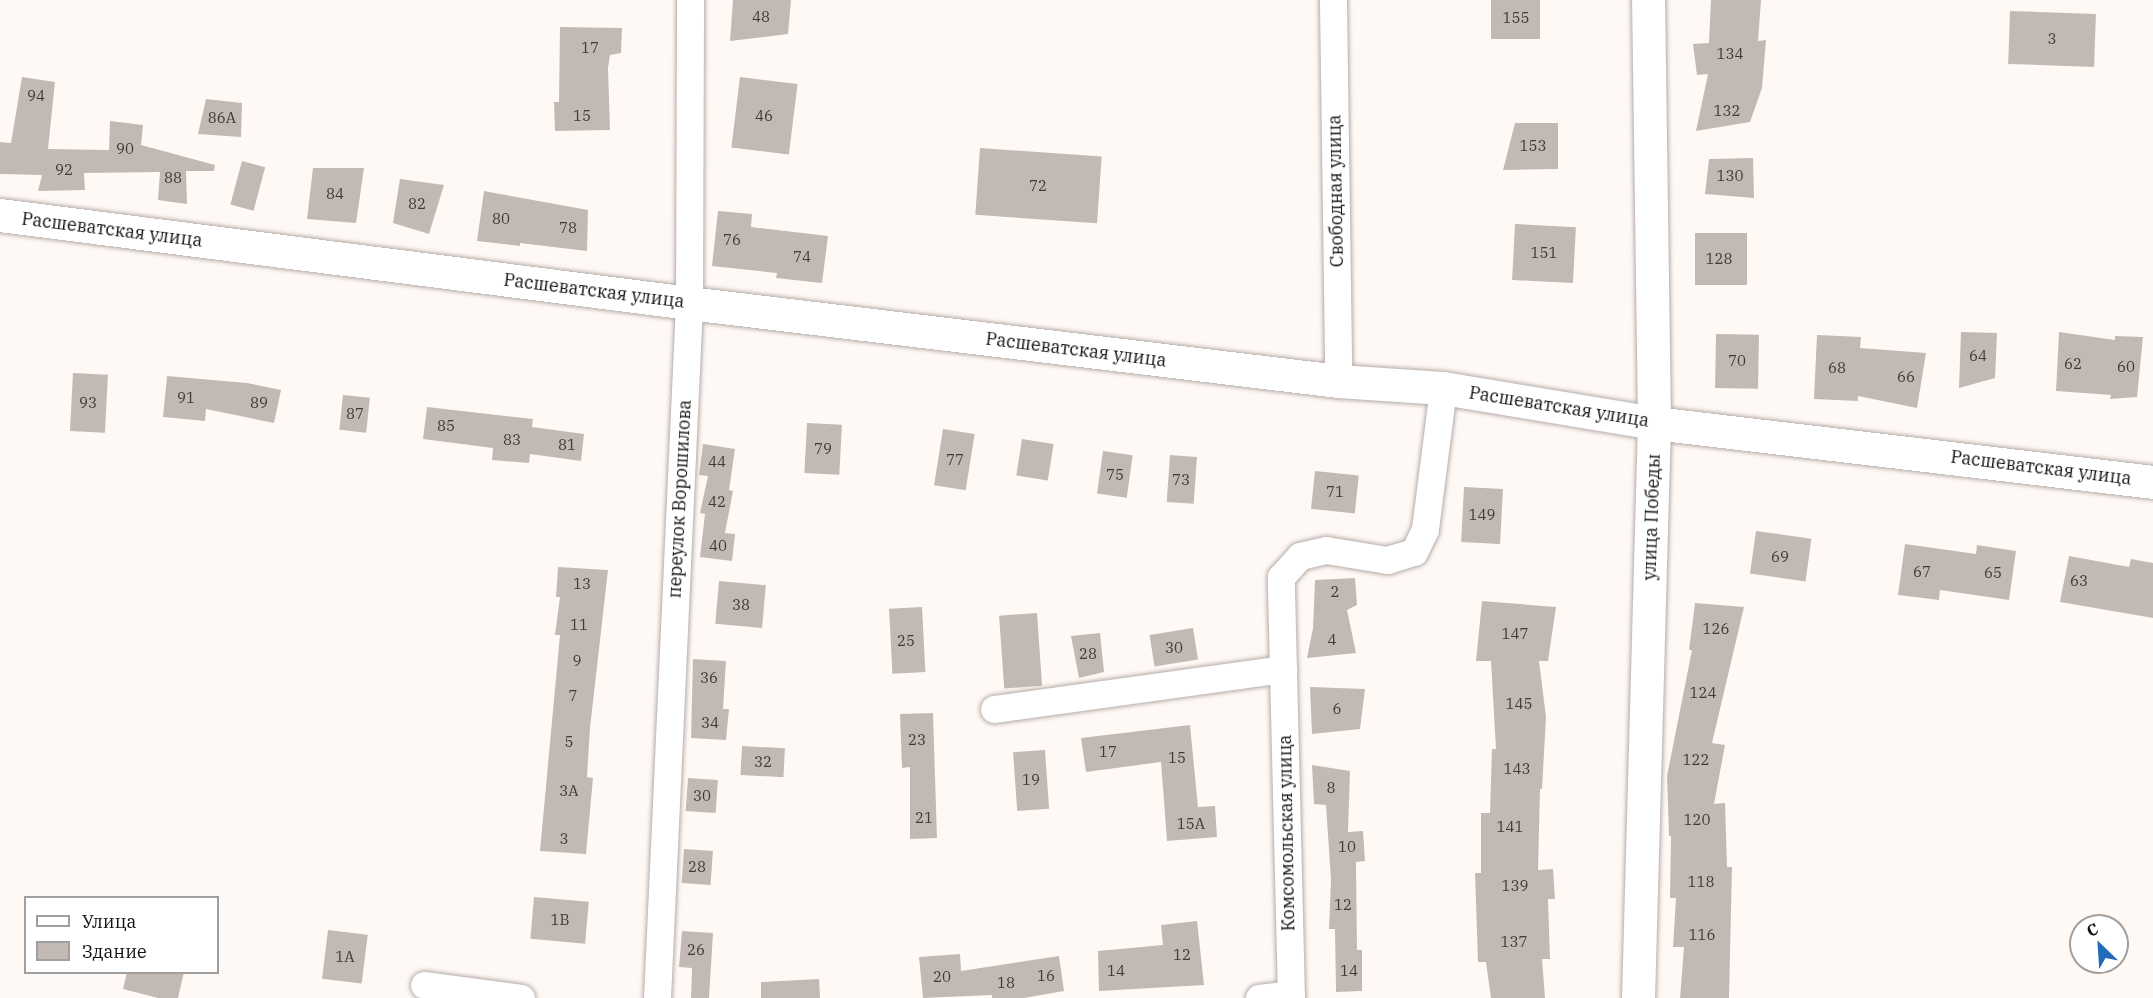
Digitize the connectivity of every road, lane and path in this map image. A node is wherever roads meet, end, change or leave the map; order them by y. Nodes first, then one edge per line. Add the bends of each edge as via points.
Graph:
1 (690, 0) edge
2 (1333, 0) edge
3 (1648, 0) edge
4 (0, 215) edge
5 (688, 303) junction
6 (1338, 381) junction
7 (1443, 388) junction
8 (1654, 423) junction
9 (2153, 482) edge
10 (1283, 669) junction
11 (994, 709) dead end
12 (424, 985) dead end
13 (1291, 996) edge
14 (521, 998) edge
15 (657, 998) edge
16 (1259, 998) edge
17 (1638, 998) edge

1 - 5 street, переулок Ворошилова
2 - 6 street, Свободная улица
3 - 8 street, улица Победы
4 - 5 street, Расшеватская улица
5 - 6 street, Расшеватская улица
5 - 15 street, переулок Ворошилова
6 - 7 street, Расшеватская улица
7 - 8 street, Расшеватская улица
7 - 10 street, Комсомольская улица via 1425,529 1414,552 1387,560 1326,550 1300,556 1281,577
8 - 9 street, Расшеватская улица
8 - 17 street, улица Победы
10 - 11 street
10 - 13 street, Комсомольская улица
12 - 14 street
13 - 16 street

